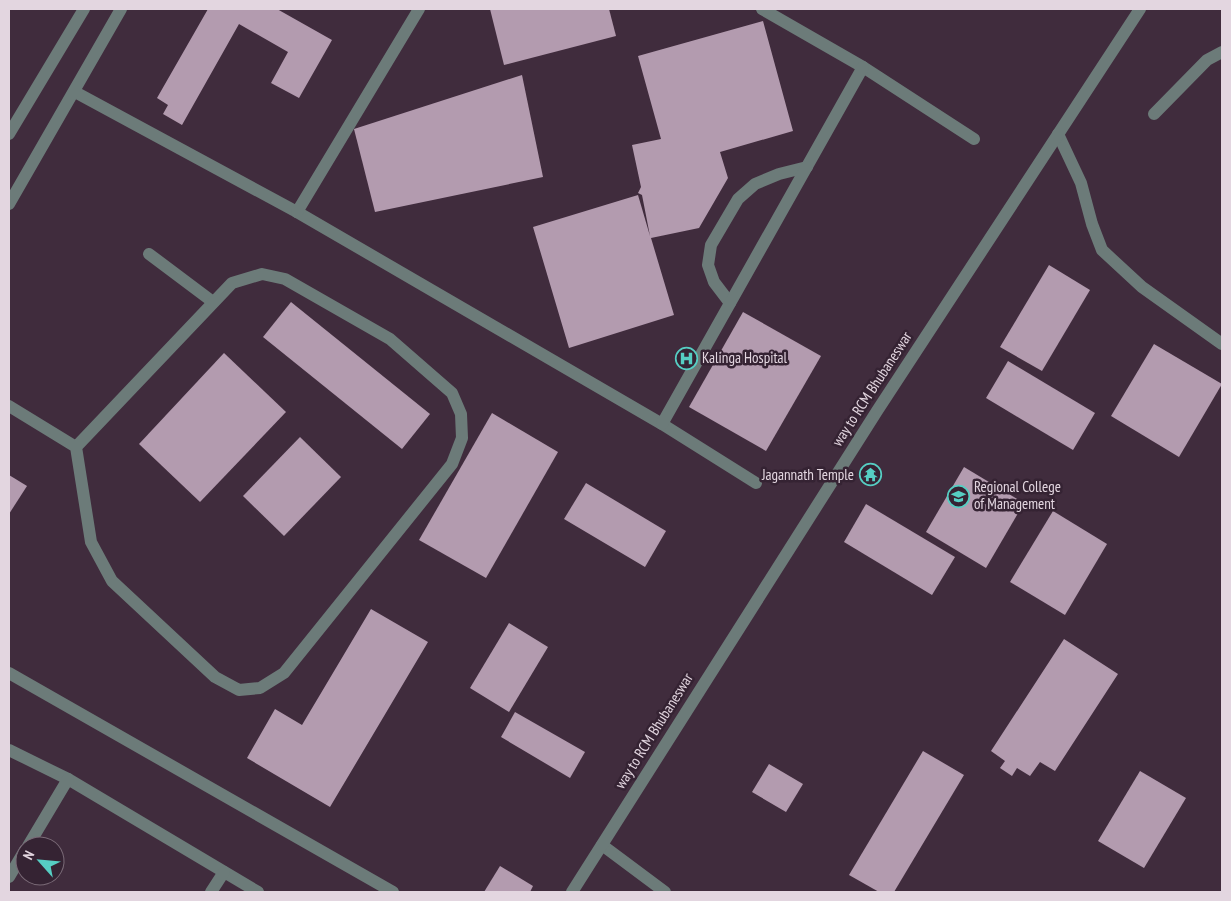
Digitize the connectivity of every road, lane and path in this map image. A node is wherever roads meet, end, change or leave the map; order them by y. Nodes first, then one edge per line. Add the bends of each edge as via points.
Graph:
1 (84, 9) edge
2 (122, 9) edge
3 (419, 9) edge
4 (762, 9) edge
5 (1140, 9) edge
6 (1222, 52) edge
7 (863, 67) junction
8 (75, 92) junction
9 (1154, 114) dead end
10 (9, 134) edge
11 (1058, 134) junction
12 (974, 139) dead end
13 (807, 167) junction
14 (9, 204) edge
15 (297, 212) junction
16 (149, 254) dead end
17 (213, 302) junction
18 (730, 303) junction
19 (1222, 344) edge
20 (9, 406) edge
21 (662, 424) junction
22 (76, 447) junction
23 (756, 483) dead end
24 (9, 673) edge
25 (9, 750) edge
26 (68, 780) junction
27 (34, 836) edge
28 (602, 845) junction
29 (224, 872) junction
30 (211, 892) edge
31 (258, 892) edge
32 (393, 892) edge
33 (572, 892) edge
34 (666, 892) edge

1 - 10 street
2 - 8 street
3 - 15 street
4 - 7 street
5 - 11 street, way to RCM Bhubaneswar
6 - 9 street via 1207,60
7 - 12 street
7 - 13 street
8 - 14 street
8 - 15 street
11 - 19 street via 1081,183 1102,250 1142,287
11 - 28 street, way to RCM Bhubaneswar via 876,411
13 - 18 street
13 - 18 street via 755,184 738,199 711,245 708,265 714,282
15 - 21 street
16 - 17 street
17 - 22 street
17 - 22 street via 232,283 262,274 285,279 390,339 452,393 461,414 462,438 452,464 284,673 260,688 239,690 215,677 112,581 91,542
18 - 21 street
20 - 22 street
21 - 23 street
24 - 32 street
25 - 26 street
26 - 27 street
26 - 29 street
28 - 33 street, way to RCM Bhubaneswar
28 - 34 street
29 - 30 street
29 - 31 street

